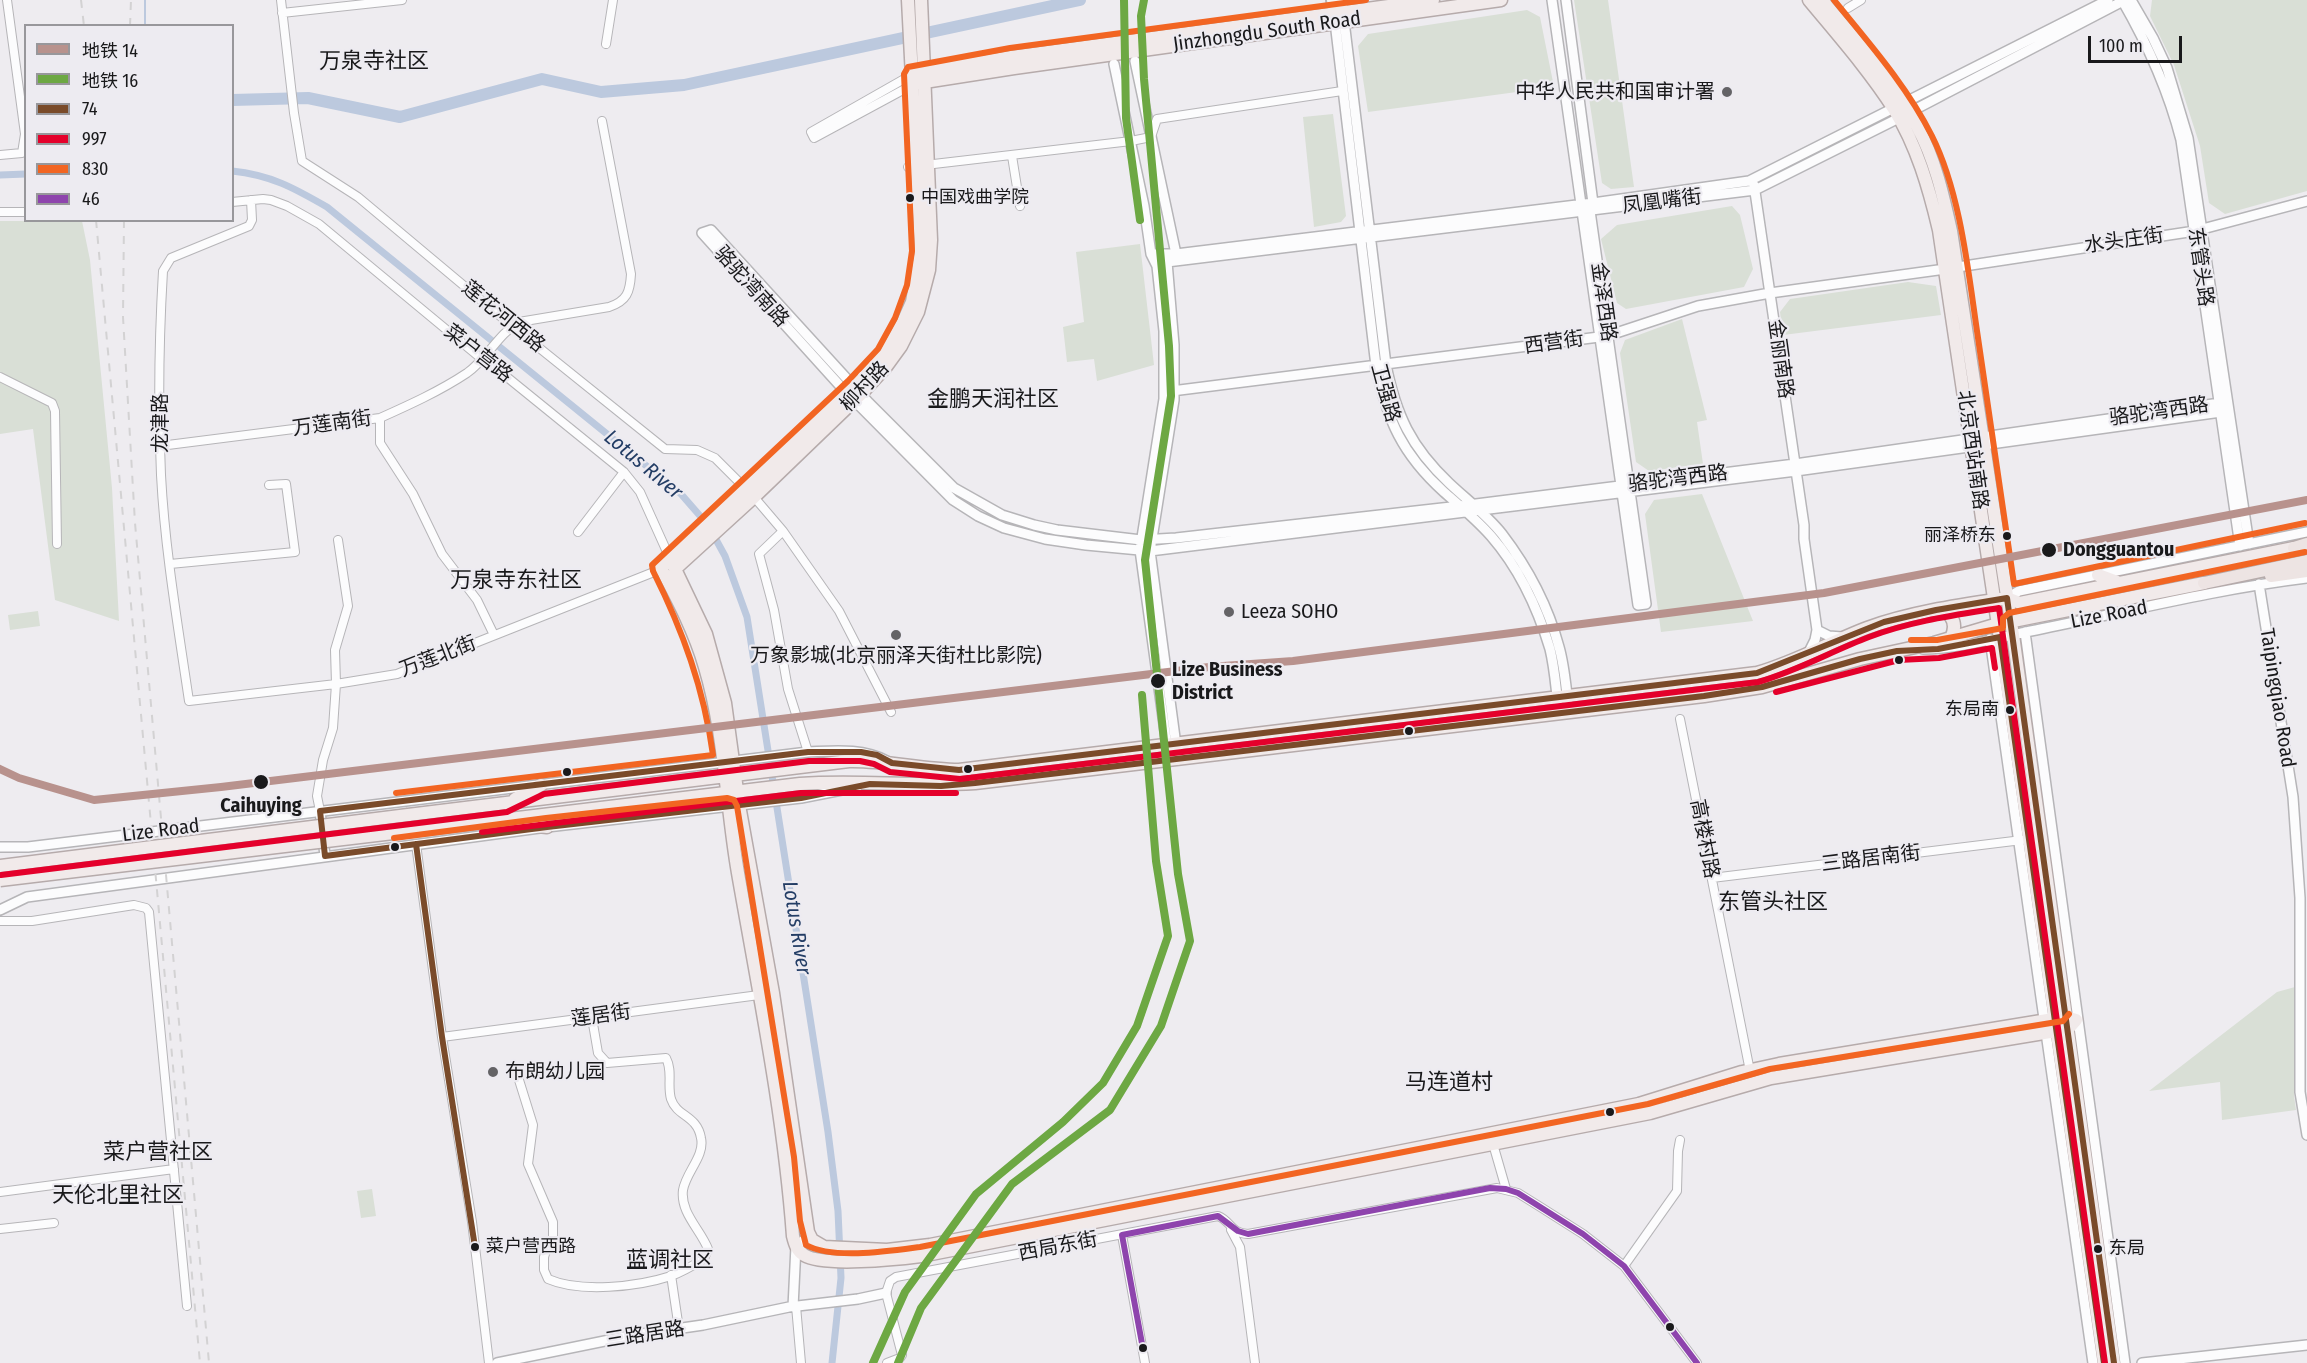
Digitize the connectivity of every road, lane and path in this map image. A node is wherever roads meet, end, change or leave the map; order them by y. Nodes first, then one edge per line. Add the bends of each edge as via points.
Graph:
1 (7, 0) edge
2 (281, 0) edge
3 (402, 0) edge
4 (613, 0) edge
5 (908, 0) edge
6 (921, 0) edge
7 (1433, 0) edge
8 (1502, 0) edge
9 (1566, 0) edge
10 (1809, 0) edge
11 (1822, 0) edge
12 (1861, 0) edge
13 (2108, 0) edge
14 (2125, 0) edge
15 (392, 1) edge
16 (1553, 1) edge
17 (1848, 9) dead end
18 (1338, 11) edge
19 (282, 13) junction
20 (915, 18) junction
21 (606, 44) dead end
22 (1135, 61) dead end
23 (1114, 64) dead end
24 (919, 78) junction
25 (1342, 91) junction
26 (1901, 111) junction
27 (602, 121) dead end
28 (24, 127) edge
29 (1150, 137) junction
30 (24, 140) edge
31 (1131, 141) junction
32 (0, 155) edge
33 (1012, 156) junction
34 (918, 166) junction
35 (1752, 186) junction
36 (251, 200) junction
37 (2307, 201) edge
38 (234, 202) edge
39 (1020, 206) dead end
40 (1587, 208) junction
41 (0, 212) edge
42 (24, 212) edge
43 (2199, 230) junction
44 (1365, 233) junction
45 (1151, 254) junction
46 (1176, 254) junction
47 (1167, 262) junction
48 (1157, 266) junction
49 (1947, 268) junction
50 (1768, 293) junction
51 (512, 326) junction
52 (1603, 337) junction
53 (485, 357) junction
54 (1381, 365) junction
55 (0, 377) edge
56 (1169, 392) junction
57 (854, 394) junction
58 (2223, 407) junction
59 (380, 418) junction
60 (1977, 442) junction
61 (160, 446) junction
62 (1793, 468) junction
63 (624, 472) junction
64 (268, 485) dead end
65 (1625, 489) junction
66 (750, 492) junction
67 (1460, 506) junction
68 (1474, 509) junction
69 (783, 531) junction
70 (578, 532) dead end
71 (2307, 532) edge
72 (338, 540) dead end
73 (1146, 540) junction
74 (57, 544) dead end
75 (2244, 545) junction
76 (2307, 545) edge
77 (2294, 548) joint
78 (1145, 550) junction
79 (2307, 561) edge
80 (170, 564) junction
81 (668, 565) junction
82 (2307, 571) edge
83 (2098, 575) junction
84 (2307, 579) edge
85 (2119, 582) junction
86 (2204, 583) junction
87 (2259, 584) junction
88 (2000, 599) junction
89 (1642, 605) dead end
90 (1942, 610) junction
91 (2004, 623) junction
92 (1817, 630) junction
93 (494, 635) junction
94 (2007, 636) junction
95 (1842, 637) junction
96 (1951, 638) junction
97 (1911, 649) junction
98 (1807, 654) junction
99 (336, 684) junction
100 (1562, 697) junction
101 (189, 701) joint
102 (1564, 711) junction
103 (891, 712) dead end
104 (1680, 719) dead end
105 (1171, 745) junction
106 (808, 752) junction
107 (796, 760) junction
108 (1174, 760) junction
109 (892, 763) junction
110 (734, 768) junction
111 (870, 784) junction
112 (541, 785) junction
113 (737, 792) junction
114 (506, 803) junction
115 (739, 805) junction
116 (320, 811) junction
117 (497, 822) junction
118 (547, 827) junction
119 (2024, 840) junction
120 (416, 844) junction
121 (0, 847) edge
122 (325, 856) junction
123 (0, 866) edge
124 (36, 875) junction
125 (1712, 879) junction
126 (0, 880) edge
127 (0, 887) edge
128 (3, 908) edge
129 (0, 921) edge
130 (759, 995) junction
131 (592, 1018) junction
132 (2058, 1024) junction
133 (442, 1037) junction
134 (1749, 1066) dead end
135 (519, 1080) dead end
136 (2307, 1135) edge
137 (1680, 1140) dead end
138 (1493, 1144) junction
139 (174, 1170) junction
140 (1506, 1189) junction
141 (0, 1192) edge
142 (54, 1223) dead end
143 (1231, 1228) junction
144 (0, 1229) edge
145 (1122, 1235) junction
146 (809, 1236) junction
147 (796, 1246) junction
148 (2088, 1246) junction
149 (862, 1255) junction
150 (1624, 1266) junction
151 (672, 1275) junction
152 (2082, 1280) junction
153 (886, 1293) junction
154 (188, 1306) dead end
155 (795, 1307) junction
156 (679, 1329) junction
157 (2307, 1345) edge
158 (489, 1363) edge
159 (497, 1363) edge
160 (801, 1363) edge
161 (887, 1363) edge
162 (1145, 1363) edge
163 (1255, 1363) edge
164 (1697, 1363) edge
165 (2093, 1363) edge
166 (2104, 1363) edge
167 (2114, 1363) edge
168 (2125, 1363) edge
169 (2142, 1363) edge

1 - 28 street
2 - 19 street, 莲花河西路
3 - 15 street
4 - 21 street
5 - 20 main road
6 - 20 main road
7 - 18 main road
8 - 18 main road, Jinzhongdu South Road
9 - 40 street, 金泽西路
10 - 26 main road, 北京西站南路
11 - 26 main road, 北京西站南路 via 1868,56
12 - 17 street
13 - 26 street, 凤凰嘴街
14 - 26 street, 凤凰嘴街
14 - 43 street, 东管头路 via 2172,106
15 - 19 street
16 - 40 street, 金泽西路
18 - 24 main road, Jinzhongdu South Road via 1011,57
18 - 25 street, 卫强路
18 - 44 street, 卫强路
19 - 51 street, 莲花河西路 via 302,161 358,197
20 - 24 main road
22 - 29 street
23 - 31 street
24 - 24 street, Jinzhongdu South Road via 902,78 811,132 814,138
24 - 34 main road
25 - 29 street via 1157,119
25 - 44 street, 卫强路
26 - 35 street, 凤凰嘴街
26 - 49 main road, 北京西站南路 via 1927,184
27 - 51 street via 631,274 628,295 609,307 530,319
29 - 31 street
29 - 46 street
30 - 32 street via 22,153
31 - 33 street
31 - 45 street
33 - 34 street
33 - 39 street
34 - 57 main road via 921,251 914,294 885,354
35 - 40 street, 凤凰嘴街
35 - 50 street, 金丽南路
36 - 38 street, 菜户营路
36 - 53 street, 菜户营路 via 271,200 319,224
36 - 61 street, 龙津路 via 249,226 171,258 163,271
37 - 43 street, 水头庄街
40 - 44 street, 凤凰嘴街
40 - 52 street, 金泽西路
41 - 42 street
43 - 49 street, 水头庄街
43 - 58 street, 东管头路
44 - 46 street, 凤凰嘴街
44 - 47 street, 凤凰嘴街
44 - 54 street, 卫强路
45 - 46 street, 凤凰嘴街
45 - 48 street
46 - 47 street
47 - 48 street, 凤凰嘴街
47 - 56 street via 1174,345
48 - 56 street
49 - 50 street, 西营街
49 - 60 main road, 北京西站南路
50 - 52 street, 西营街 via 1683,310
50 - 62 street, 金丽南路
51 - 53 street, 万莲南街
51 - 66 street, 莲花河西路 via 665,449 683,448 715,458
52 - 54 street, 西营街
52 - 65 street, 金泽西路
53 - 59 street, 万莲南街 via 467,373
53 - 63 street, 菜户营路
54 - 56 street, 西营街
54 - 67 street, 卫强路 via 1387,412 1399,438 1416,463
54 - 68 street, 卫强路 via 1396,407 1415,443
55 - 74 street via 51,403 55,411
56 - 73 street
57 - 57 street, 骆驼湾南路 via 711,230 702,233
57 - 66 main road
57 - 73 street, 骆驼湾南路 via 954,488 981,505 1057,530
57 - 78 street, 骆驼湾南路 via 966,510 1005,528 1045,539
58 - 60 street, 骆驼湾西路
58 - 75 street, 东管头路
59 - 61 street, 万莲南街
59 - 93 street via 380,443 385,453 407,483 442,555 477,600
60 - 62 street, 骆驼湾西路
60 - 88 main road, 北京西站南路
61 - 80 street, 龙津路
62 - 65 street, 骆驼湾西路
62 - 92 street, 金丽南路 via 1798,525
63 - 70 street
63 - 81 street, 菜户营路 via 640,492
64 - 80 street via 286,484 295,552
65 - 68 street, 骆驼湾西路
65 - 89 street, 金泽西路
66 - 69 street, 莲花河西路
66 - 81 main road
67 - 68 street, 卫强路
67 - 73 street
68 - 78 street, 骆驼湾西路
68 - 100 street, 卫强路 via 1501,532 1544,603 1560,649
69 - 103 street, 莲花河西路 via 839,611
69 - 106 street via 759,554 788,689
71 - 75 street, Lize Road
72 - 99 street via 348,606 335,650
73 - 78 street
75 - 83 street, Lize Road
76 - 77 highway
77 - 85 main road, Lize Road
78 - 105 street
79 - 86 highway, Lize Road
80 - 101 street, 龙津路
81 - 93 street, 万莲北街
81 - 110 main road via 705,665
82 - 86 highway
83 - 85 main road
83 - 88 street, Lize Road via 2019,591
84 - 87 street, Lize Road
85 - 88 main road, Lize Road via 2020,603
86 - 91 main road, Lize Road
87 - 94 street, Lize Road
87 - 136 street, Taipingqiao Road via 2293,797 2300,898 2300,1092
88 - 90 main road, Lize Road
88 - 91 main road, 北京西站南路
90 - 95 main road, Lize Road
90 - 96 main road via 1952,615 1954,621
91 - 94 main road
91 - 96 main road, Lize Road
92 - 95 street
92 - 98 street
93 - 99 street, 万莲北街 via 397,674
94 - 97 street, Lize Road via 1938,649
94 - 119 main road
94 - 132 main road
95 - 98 main road, Lize Road
96 - 97 main road, Lize Road
97 - 102 main road, Lize Road via 1762,687
98 - 100 main road, Lize Road via 1757,673
99 - 101 street, 万莲北街
99 - 116 street via 333,728 317,796
100 - 102 street, 卫强路
100 - 105 main road, Lize Road
102 - 108 main road, Lize Road
104 - 125 street, 高楼村路
105 - 108 street
105 - 109 main road, Lize Road via 959,770
106 - 107 street, Lize Road
106 - 109 street, Lize Road via 861,752
107 - 109 main road, Lize Road
107 - 110 main road, Lize Road
108 - 111 main road, Lize Road via 941,786
110 - 112 street, Lize Road
110 - 113 main road
110 - 114 main road, Lize Road
111 - 113 main road, Lize Road via 800,784
111 - 115 street, Lize Road
112 - 114 main road
112 - 116 street, Lize Road
113 - 115 main road
113 - 117 main road, Lize Road
114 - 123 main road, Lize Road, bridge
115 - 118 street, Lize Road
115 - 130 main road
115 - 146 main road via 773,993
116 - 121 street, Lize Road via 28,848
116 - 122 street
117 - 118 main road
117 - 124 main road, Lize Road, bridge
118 - 120 street, Lize Road
119 - 125 street, 三路居南街
119 - 132 main road
120 - 122 street, Lize Road
120 - 133 street
122 - 128 street, Lize Road via 27,897
124 - 126 main road, Lize Road, bridge
124 - 127 highway, bridge
125 - 134 street, 高楼村路
129 - 139 street via 32,921 134,905 148,909
130 - 131 street, 莲居街
130 - 147 main road
131 - 133 street, 莲居街
131 - 151 street via 598,1053 607,1063 666,1058 670,1065 671,1100 678,1111 694,1121 702,1139 683,1191 689,1217 708,1249 704,1259
132 - 138 main road via 1759,1080 1657,1111
132 - 148 main road
132 - 149 main road via 1759,1068 1639,1104 930,1245
132 - 152 street
132 - 167 main road
132 - 168 street
133 - 158 street via 472,1222
135 - 151 street via 533,1125 528,1164 553,1222 553,1238 544,1257 548,1279 574,1286 610,1286
137 - 150 street via 1677,1191
138 - 140 street
138 - 149 main road via 921,1256
139 - 141 street
139 - 154 street
140 - 143 street, 西局东街 via 1490,1188 1248,1234
140 - 150 street, 西局东街 via 1583,1234
142 - 144 street
143 - 145 street, 西局东街 via 1218,1216
143 - 163 street via 1240,1246
145 - 153 street, 西局东街 via 898,1276 891,1280
145 - 162 street
146 - 147 street
146 - 149 main road via 824,1247
147 - 149 main road via 807,1257 824,1260
147 - 155 street
148 - 152 street
148 - 166 main road
150 - 164 street, 西局东街
151 - 156 street
152 - 165 street
153 - 155 street, 三路居路
153 - 161 street via 902,1355
155 - 156 street, 三路居路
155 - 160 street
156 - 159 street, 三路居路
157 - 169 street

